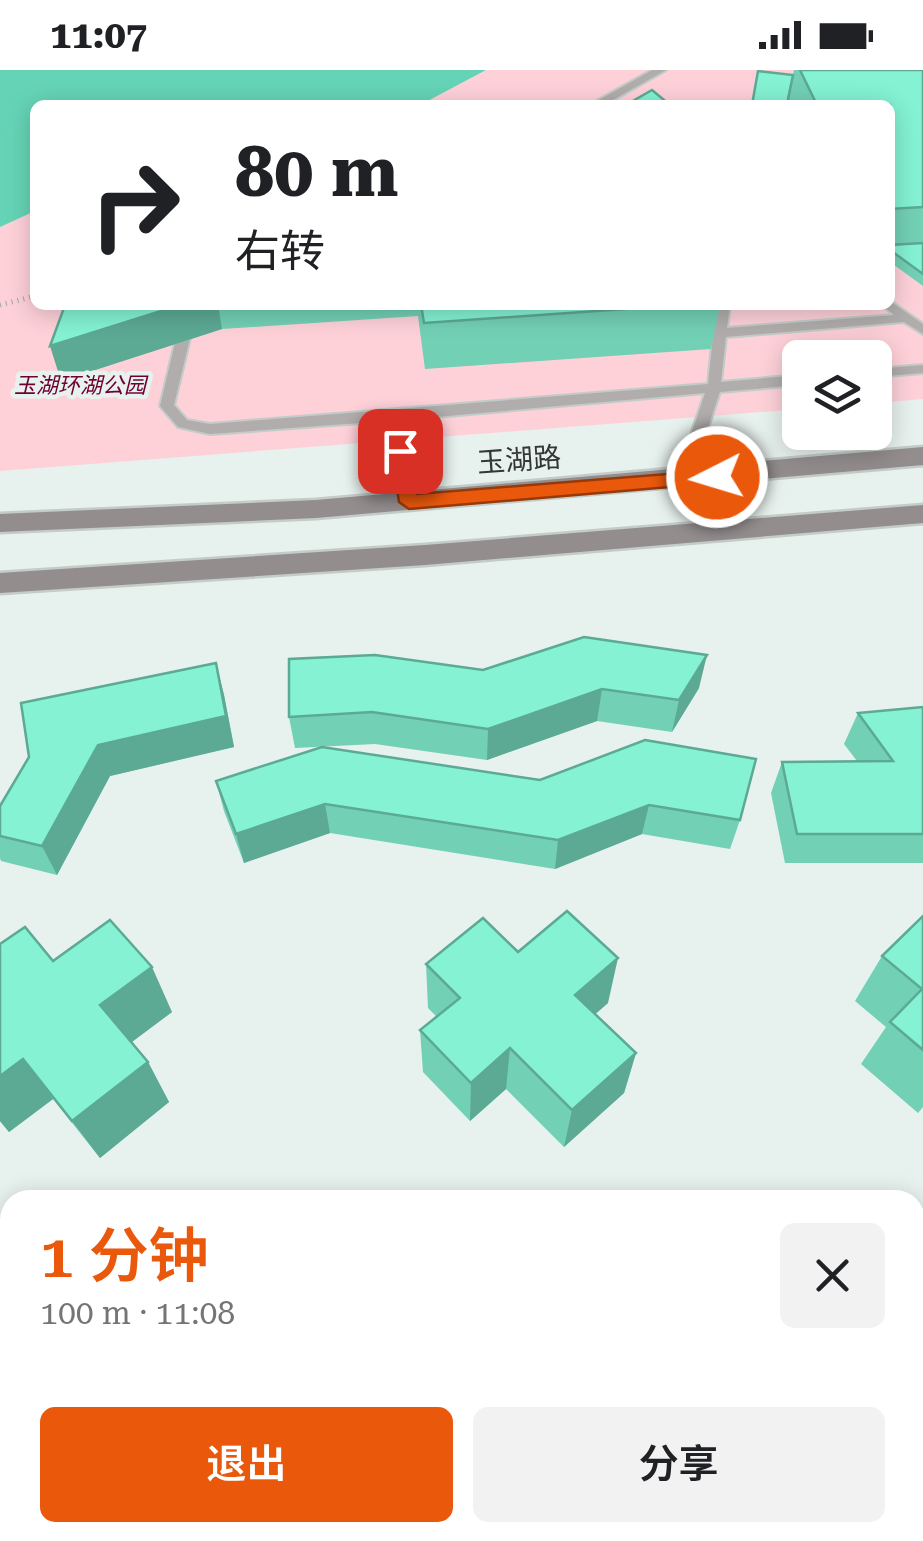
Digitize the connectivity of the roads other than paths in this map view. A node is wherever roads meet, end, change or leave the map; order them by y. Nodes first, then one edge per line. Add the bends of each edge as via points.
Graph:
1 (660, 70) edge
2 (605, 100) edge
3 (190, 310) edge
4 (722, 310) edge
5 (895, 310) edge
6 (906, 318) junction
7 (923, 330) edge
8 (716, 333) junction
9 (923, 369) edge
10 (892, 372) edge
11 (782, 382) edge
12 (714, 388) junction
13 (394, 416) junction
14 (923, 456) edge
15 (683, 480) junction
16 (409, 502) junction
17 (923, 514) edge
18 (0, 523) edge
19 (0, 583) edge

1 - 2 lane
3 - 13 lane via 167,406 182,424 210,429
4 - 8 lane
5 - 6 lane
6 - 7 lane
6 - 8 lane
8 - 12 lane
9 - 10 lane
11 - 12 lane
12 - 13 lane
12 - 15 lane
13 - 16 lane
14 - 15 main road, 玉湖路
15 - 16 main road, 玉湖路
16 - 18 main road, 玉湖路
17 - 19 main road

